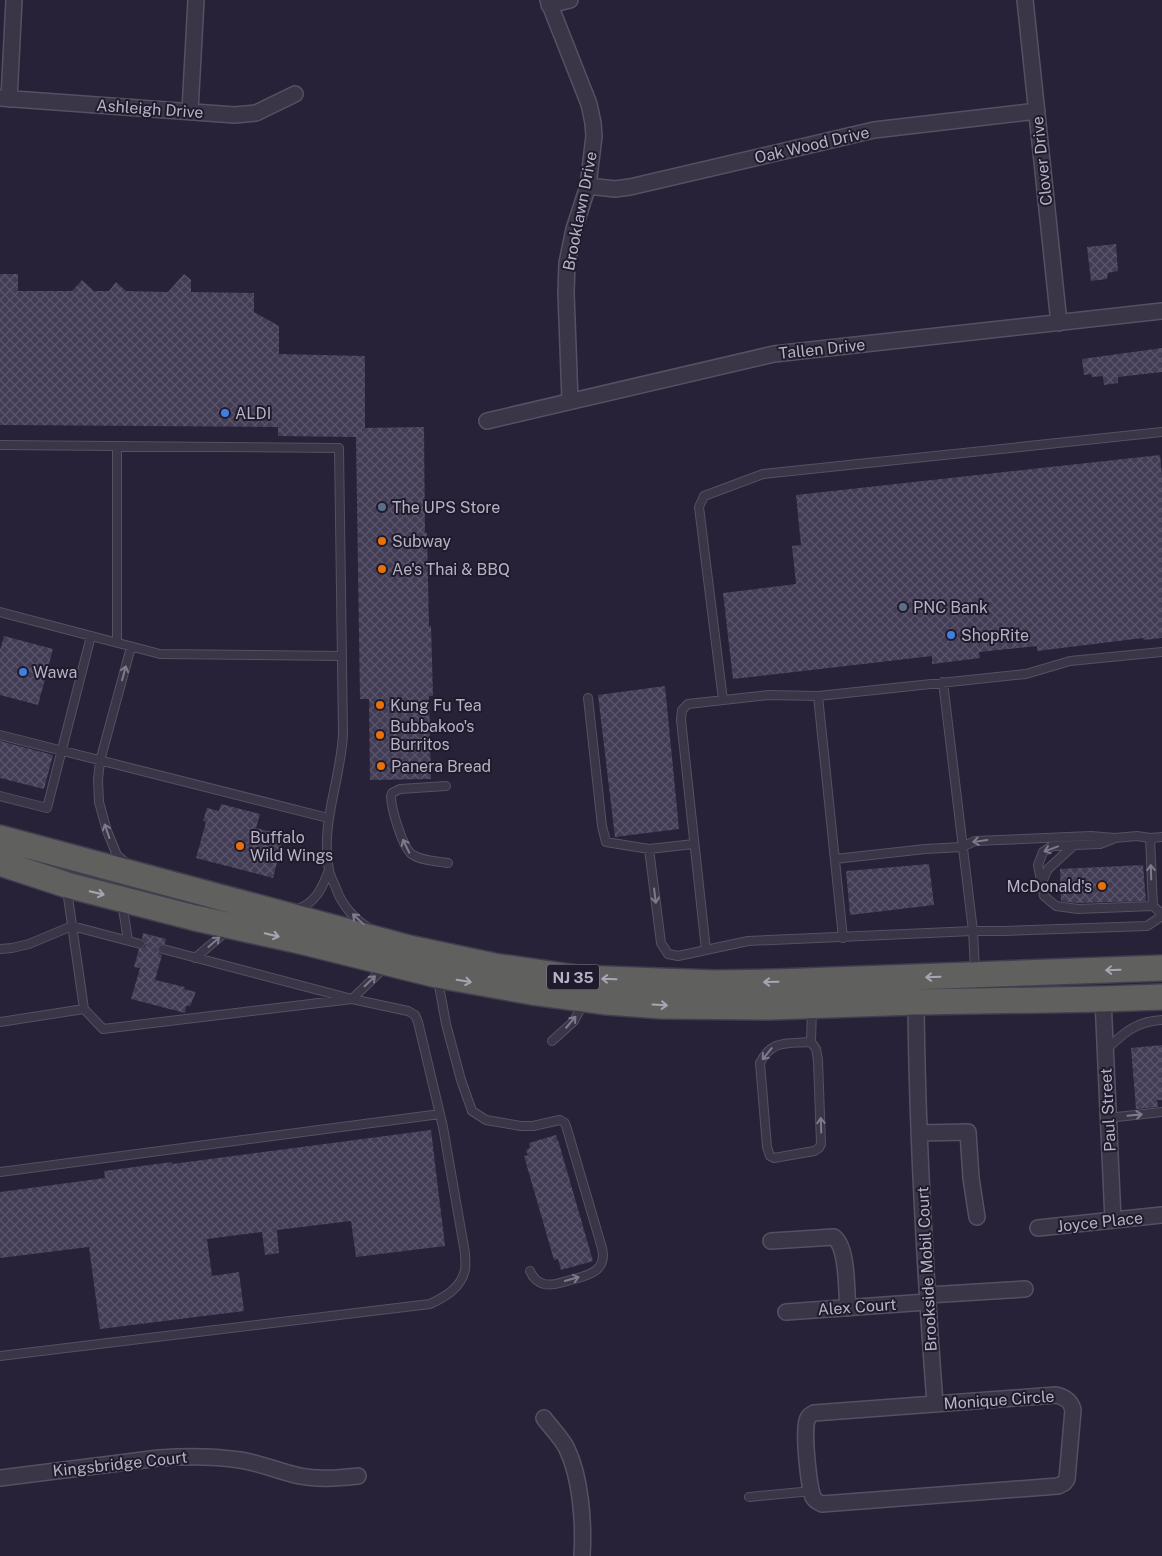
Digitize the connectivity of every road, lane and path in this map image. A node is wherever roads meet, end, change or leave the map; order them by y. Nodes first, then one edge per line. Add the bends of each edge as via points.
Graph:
1 (14, 0) edge
2 (196, 0) edge
3 (570, 0) edge
4 (1024, 0) edge
5 (549, 2) edge
6 (295, 94) dead end
7 (4, 99) edge
8 (190, 111) junction
9 (1037, 111) junction
10 (588, 186) junction
11 (1162, 311) edge
12 (1059, 323) junction
13 (570, 401) junction
14 (487, 420) dead end
15 (1162, 432) edge
16 (0, 444) edge
17 (117, 446) junction
18 (0, 612) edge
19 (91, 636) junction
20 (117, 643) junction
21 (131, 647) junction
22 (1162, 652) edge
23 (342, 656) junction
24 (943, 682) junction
25 (818, 696) junction
26 (588, 698) dead end
27 (723, 700) junction
28 (0, 735) edge
29 (61, 751) junction
30 (100, 760) junction
31 (446, 786) dead end
32 (0, 796) edge
33 (328, 818) junction
34 (1162, 837) edge
35 (0, 838) edge
36 (1115, 838) junction
37 (1150, 838) junction
38 (694, 844) junction
39 (1072, 846) junction
40 (962, 847) junction
41 (649, 849) junction
42 (835, 859) junction
43 (0, 863) edge
44 (448, 863) dead end
45 (329, 870) junction
46 (150, 878) junction
47 (0, 880) edge
48 (1042, 882) junction
49 (64, 884) junction
50 (122, 899) junction
51 (1152, 906) junction
52 (275, 912) junction
53 (1162, 915) edge
54 (72, 926) junction
55 (233, 926) junction
56 (973, 931) junction
57 (843, 938) junction
58 (128, 940) junction
59 (140, 944) dead end
60 (0, 949) edge
61 (164, 950) dead end
62 (706, 950) junction
63 (394, 954) junction
64 (195, 958) junction
65 (1162, 968) edge
66 (437, 975) junction
67 (976, 975) junction
68 (352, 999) junction
69 (585, 999) junction
70 (1103, 1000) junction
71 (916, 1002) junction
72 (812, 1005) junction
73 (84, 1009) junction
74 (1156, 1009) edge
75 (0, 1022) edge
76 (552, 1040) dead end
77 (811, 1042) junction
78 (1105, 1051) junction
79 (1162, 1112) edge
80 (440, 1114) junction
81 (1108, 1118) junction
82 (920, 1133) junction
83 (0, 1172) edge
84 (1162, 1215) edge
85 (977, 1217) dead end
86 (1113, 1220) junction
87 (1038, 1228) dead end
88 (771, 1241) dead end
89 (530, 1271) dead end
90 (1025, 1289) dead end
91 (927, 1298) junction
92 (848, 1308) junction
93 (786, 1312) dead end
94 (0, 1356) edge
95 (935, 1404) junction
96 (544, 1418) dead end
97 (358, 1476) dead end
98 (0, 1478) edge
99 (812, 1491) junction
100 (749, 1498) dead end
101 (582, 1556) edge

1 - 7 street
2 - 8 street
3 - 5 street
4 - 9 street, Clover Drive
5 - 10 street, Brooklawn Drive via 589,104 594,136
6 - 8 street, Ashleigh Drive via 256,113 235,115
7 - 8 street, Ashleigh Drive
9 - 10 street, Oak Wood Drive via 874,130 630,187
9 - 12 street, Clover Drive
10 - 13 street, Brooklawn Drive via 567,263
11 - 12 street, Tallen Drive
12 - 13 street, Tallen Drive via 774,354
13 - 14 street, Tallen Drive
15 - 27 lane via 763,474 704,496 699,507
16 - 17 lane
17 - 20 lane
17 - 23 lane via 339,448
18 - 19 lane
19 - 20 lane
19 - 29 lane
20 - 21 lane
21 - 23 lane via 164,654
30 -> 21 lane
22 - 24 lane via 1070,661 1026,674
23 - 33 lane via 342,747
24 - 25 lane
24 - 40 lane
25 - 27 lane via 769,695
25 - 42 lane
26 - 41 lane via 606,842
27 - 38 lane via 688,704 682,710
28 - 29 lane
29 - 30 lane
29 - 32 lane via 46,808
30 - 33 lane
46 -> 30 lane via 124,862 112,845 99,802
44 -> 31 lane via 410,854 403,842 391,796 400,788
33 - 45 lane
34 - 37 lane
35 - 46 highway, NJ 35
36 - 37 lane
36 - 39 lane via 1100,844
36 -> 40 lane via 975,840
51 -> 37 lane
38 - 41 lane
38 - 62 lane
39 - 48 lane via 1048,869
39 -> 48 lane via 1052,846 1043,852 1038,865
40 - 42 lane
40 - 56 lane
41 -> 62 lane via 661,943 668,954 678,956
42 - 57 lane
43 - 49 highway, NJ 35
45 - 52 lane via 322,890 312,903 297,910
63 -> 45 lane via 352,914 341,899
46 - 52 highway, NJ 35
47 - 49 highway
48 - 51 lane via 1044,896 1056,906 1078,909
49 -> 50 highway, NJ 35
49 - 54 lane
50 - 55 highway, NJ 35
50 - 58 lane
51 - 53 lane
52 - 63 highway, NJ 35
53 - 56 lane via 1148,926
54 - 58 lane
54 - 60 lane via 45,938
54 - 73 lane
55 -> 63 highway, NJ 35
64 -> 55 lane
56 - 57 lane
56 - 67 lane
57 - 62 lane via 748,941
58 - 59 lane
61 - 64 lane
63 - 66 highway, NJ 35
67 -> 63 highway, NJ 35 via 724,983 578,978 446,957
68 -> 63 lane
64 - 68 lane
65 -> 67 highway, NJ 35
66 -> 69 highway, NJ 35
89 -> 66 lane via 542,1284 554,1284 589,1274 598,1269 603,1258 567,1129 560,1120 527,1127 486,1120 472,1111 446,1024
68 - 73 lane via 103,1029
68 - 80 lane via 408,1011 414,1016
69 -> 72 highway, NJ 35 via 662,1006
76 -> 69 lane via 574,1021
70 - 71 highway, NJ 35
70 - 74 highway, NJ 35
70 - 78 street, Paul Street
71 - 72 highway, NJ 35
71 - 82 street, Brookside Mobil Court
72 - 77 lane
73 - 75 lane
74 - 78 lane
77 -> 77 lane via 778,1045 767,1051 760,1063 766,1147 774,1158 814,1151 821,1144 818,1060
78 - 81 street, Paul Street
81 -> 79 lane
80 - 83 lane
80 - 94 lane via 465,1253 465,1270 447,1296 430,1304
81 - 86 street, Paul Street
82 - 85 street via 968,1132
82 - 91 street, Brookside Mobil Court
84 - 86 street, Joyce Place
86 - 87 street, Joyce Place
88 - 92 street via 834,1237 838,1240 843,1254
90 - 91 street, Alex Court
91 - 92 street, Alex Court
91 - 95 street, Brookside Mobil Court
92 - 93 street, Alex Court
95 - 99 street, Monique Circle via 814,1413 808,1417 806,1439
95 - 99 street, Monique Circle via 1063,1397 1073,1410 1067,1479 1058,1486 822,1504 814,1499
96 - 101 street via 567,1448 576,1471
97 - 98 street, Kingsbridge Court via 327,1479 299,1476 240,1460 183,1456
99 - 100 lane

